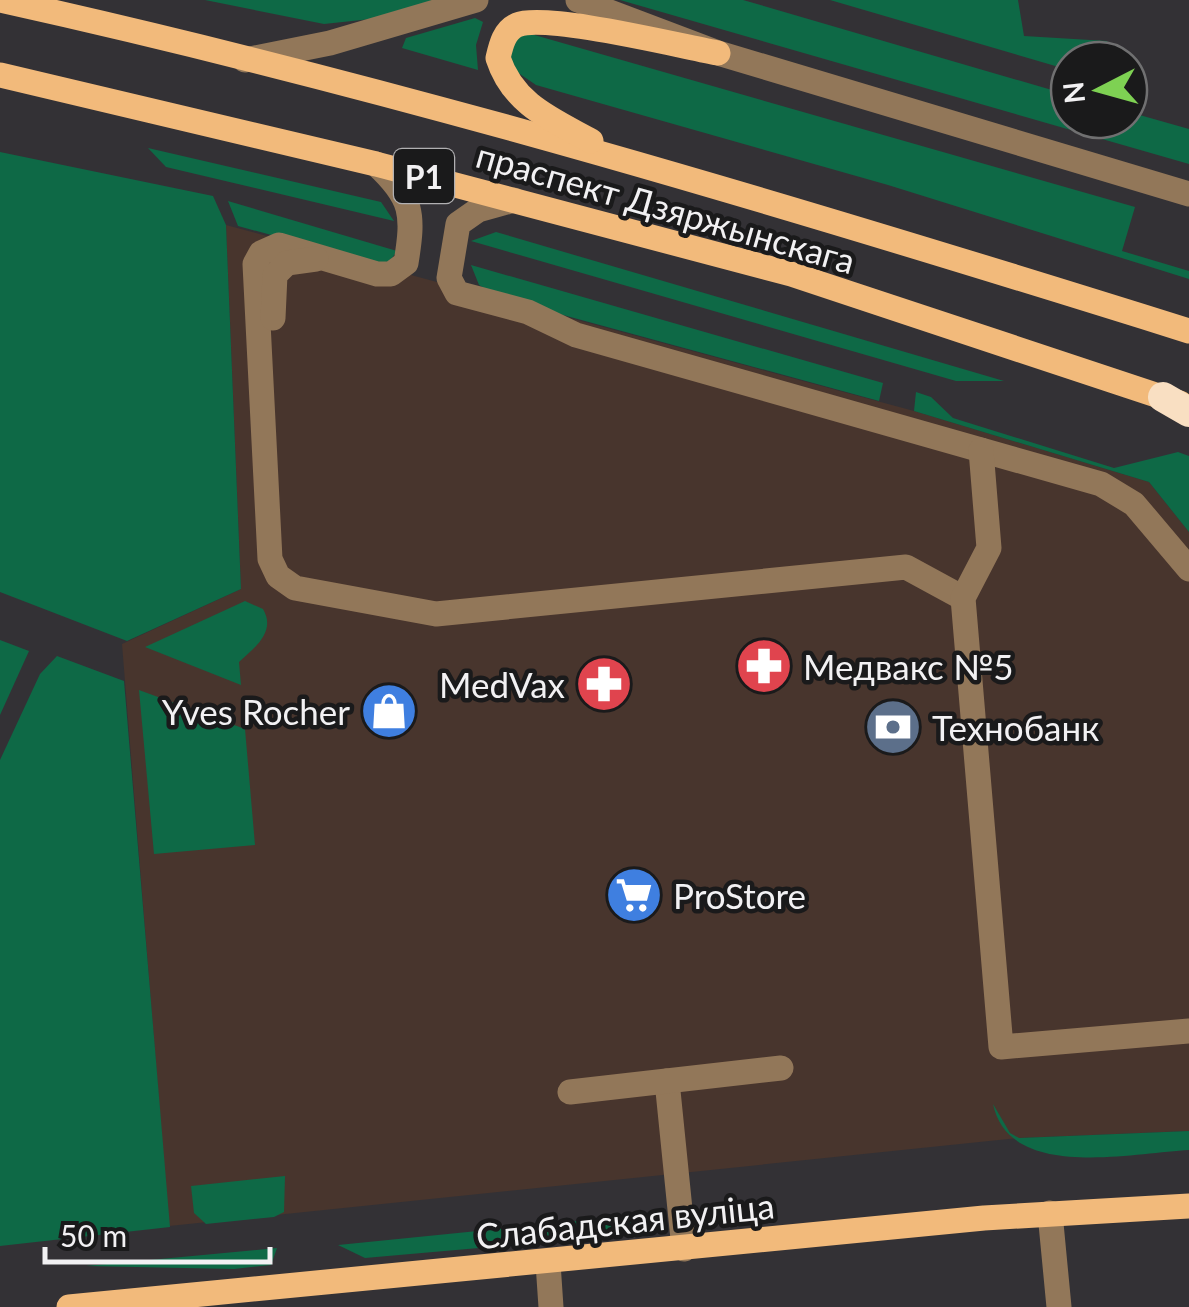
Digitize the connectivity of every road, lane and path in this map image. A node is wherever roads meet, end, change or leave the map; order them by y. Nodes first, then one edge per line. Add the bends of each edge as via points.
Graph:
1 (0, 0) edge
2 (476, 0) edge
3 (578, 0) edge
4 (718, 53) junction
5 (245, 60) junction
6 (0, 75) edge
7 (621, 158) junction
8 (376, 164) junction
9 (1189, 194) edge
10 (514, 200) junction
11 (1189, 330) edge
12 (1180, 405) edge
13 (981, 450) junction
14 (1189, 569) edge
15 (963, 598) junction
16 (1189, 1031) edge
17 (782, 1068) dead end
18 (667, 1081) junction
19 (570, 1092) dead end
20 (1189, 1206) edge
21 (1050, 1212) junction
22 (684, 1249) junction
23 (548, 1263) junction
24 (69, 1307) edge
25 (551, 1307) edge
26 (1058, 1307) edge

1 - 5 main road, праспект Дзяржынскага / Р1
2 - 5 street
3 - 4 street
4 - 7 main road via 547,22 507,33 498,58 511,90
4 - 9 street
5 - 7 main road, праспект Дзяржынскага / Р1
6 - 8 main road, праспект Дзяржынскага / Р1
7 - 11 main road, праспект Дзяржынскага / Р1
8 - 10 main road, праспект Дзяржынскага / Р1
8 - 15 street via 400,185 410,206 406,263 392,274 378,274 279,245 261,254 254,275 270,559 278,576 306,590 436,614 906,566
10 - 12 main road, праспект Дзяржынскага / Р1 via 790,274
10 - 13 street via 458,224 449,278 469,300 528,312 576,335
13 - 14 street via 1100,484 1134,504
13 - 15 street via 989,548
15 - 16 street via 1002,1048
17 - 18 street
18 - 19 street
18 - 22 street
20 - 21 main road, Слабадская вуліца
21 - 22 main road, Слабадская вуліца
21 - 26 street
22 - 23 main road, Слабадская вуліца
23 - 24 main road, Слабадская вуліца
23 - 25 street

